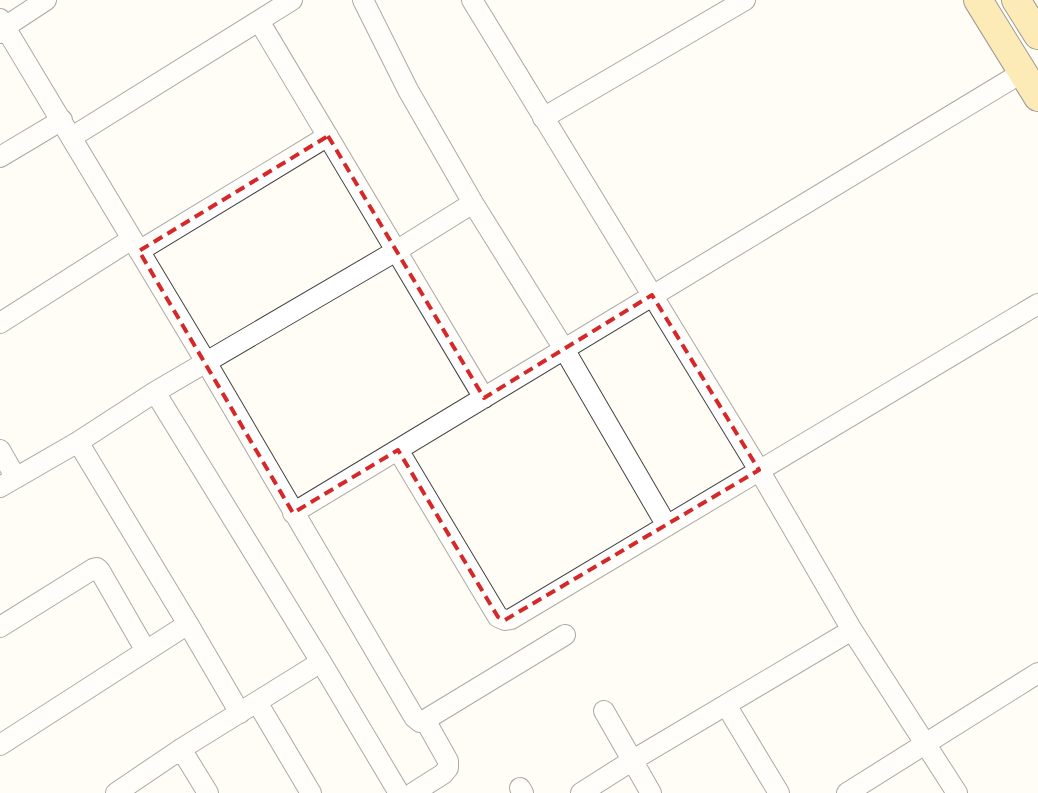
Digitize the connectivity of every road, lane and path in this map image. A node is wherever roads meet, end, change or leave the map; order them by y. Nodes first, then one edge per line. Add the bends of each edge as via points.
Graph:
1 (46, 0) edge
2 (292, 0) edge
3 (363, 0) edge
4 (472, 0) edge
5 (745, 0) edge
6 (978, 0) edge
7 (259, 21) junction
8 (2, 26) edge
9 (1023, 72) junction
10 (1038, 97) edge
11 (543, 118) junction
12 (67, 128) junction
13 (328, 136) junction
14 (0, 157) edge
15 (473, 203) junction
16 (135, 245) junction
17 (396, 251) junction
18 (652, 295) junction
19 (1038, 304) edge
20 (0, 323) edge
21 (564, 348) junction
22 (206, 362) junction
23 (155, 392) junction
24 (484, 398) junction
25 (78, 442) junction
26 (0, 450) edge
27 (398, 450) junction
28 (759, 470) junction
29 (8, 483) edge
30 (293, 513) junction
31 (667, 526) junction
32 (188, 624) junction
33 (0, 627) edge
34 (852, 630) junction
35 (565, 635) dead end
36 (146, 651) junction
37 (321, 662) junction
38 (1038, 673) edge
39 (726, 705) junction
40 (248, 708) junction
41 (604, 710) dead end
42 (425, 720) junction
43 (925, 743) junction
44 (0, 745) edge
45 (181, 749) junction
46 (633, 760) junction
47 (116, 793) edge
48 (208, 793) edge
49 (311, 793) edge
50 (398, 793) edge
51 (413, 793) edge
52 (581, 793) edge
53 (652, 793) edge
54 (779, 793) edge
55 (848, 793) edge
56 (957, 793) edge

1 - 8 street
2 - 7 street
3 - 15 street via 408,90
4 - 11 street
5 - 11 street
6 - 9 main road
7 - 12 street
7 - 13 street
8 - 12 street
9 - 10 main road
9 - 18 street
11 - 18 street
12 - 14 street
12 - 16 street
13 - 16 street
13 - 17 street
15 - 17 street
15 - 21 street
16 - 20 street
16 - 22 street
17 - 22 street
17 - 24 street
18 - 21 street
18 - 28 street
19 - 28 street
21 - 24 street
21 - 31 street
22 - 23 street
22 - 30 street
23 - 25 street
23 - 37 street
24 - 27 street
25 - 29 street
25 - 32 street
26 - 29 street
27 - 30 street
27 - 31 street via 498,618 505,620
28 - 31 street
28 - 34 street
30 - 42 street via 414,717 420,722
32 - 36 street
32 - 40 street
33 - 36 street via 97,568
34 - 39 street
34 - 43 street
35 - 42 street
36 - 44 street
37 - 40 street
37 - 50 street
38 - 43 street
39 - 46 street
39 - 54 street
40 - 45 street
40 - 49 street
41 - 46 street
42 - 51 street via 448,761 448,768
43 - 55 street
43 - 56 street
45 - 47 street
45 - 48 street
46 - 52 street
46 - 53 street

